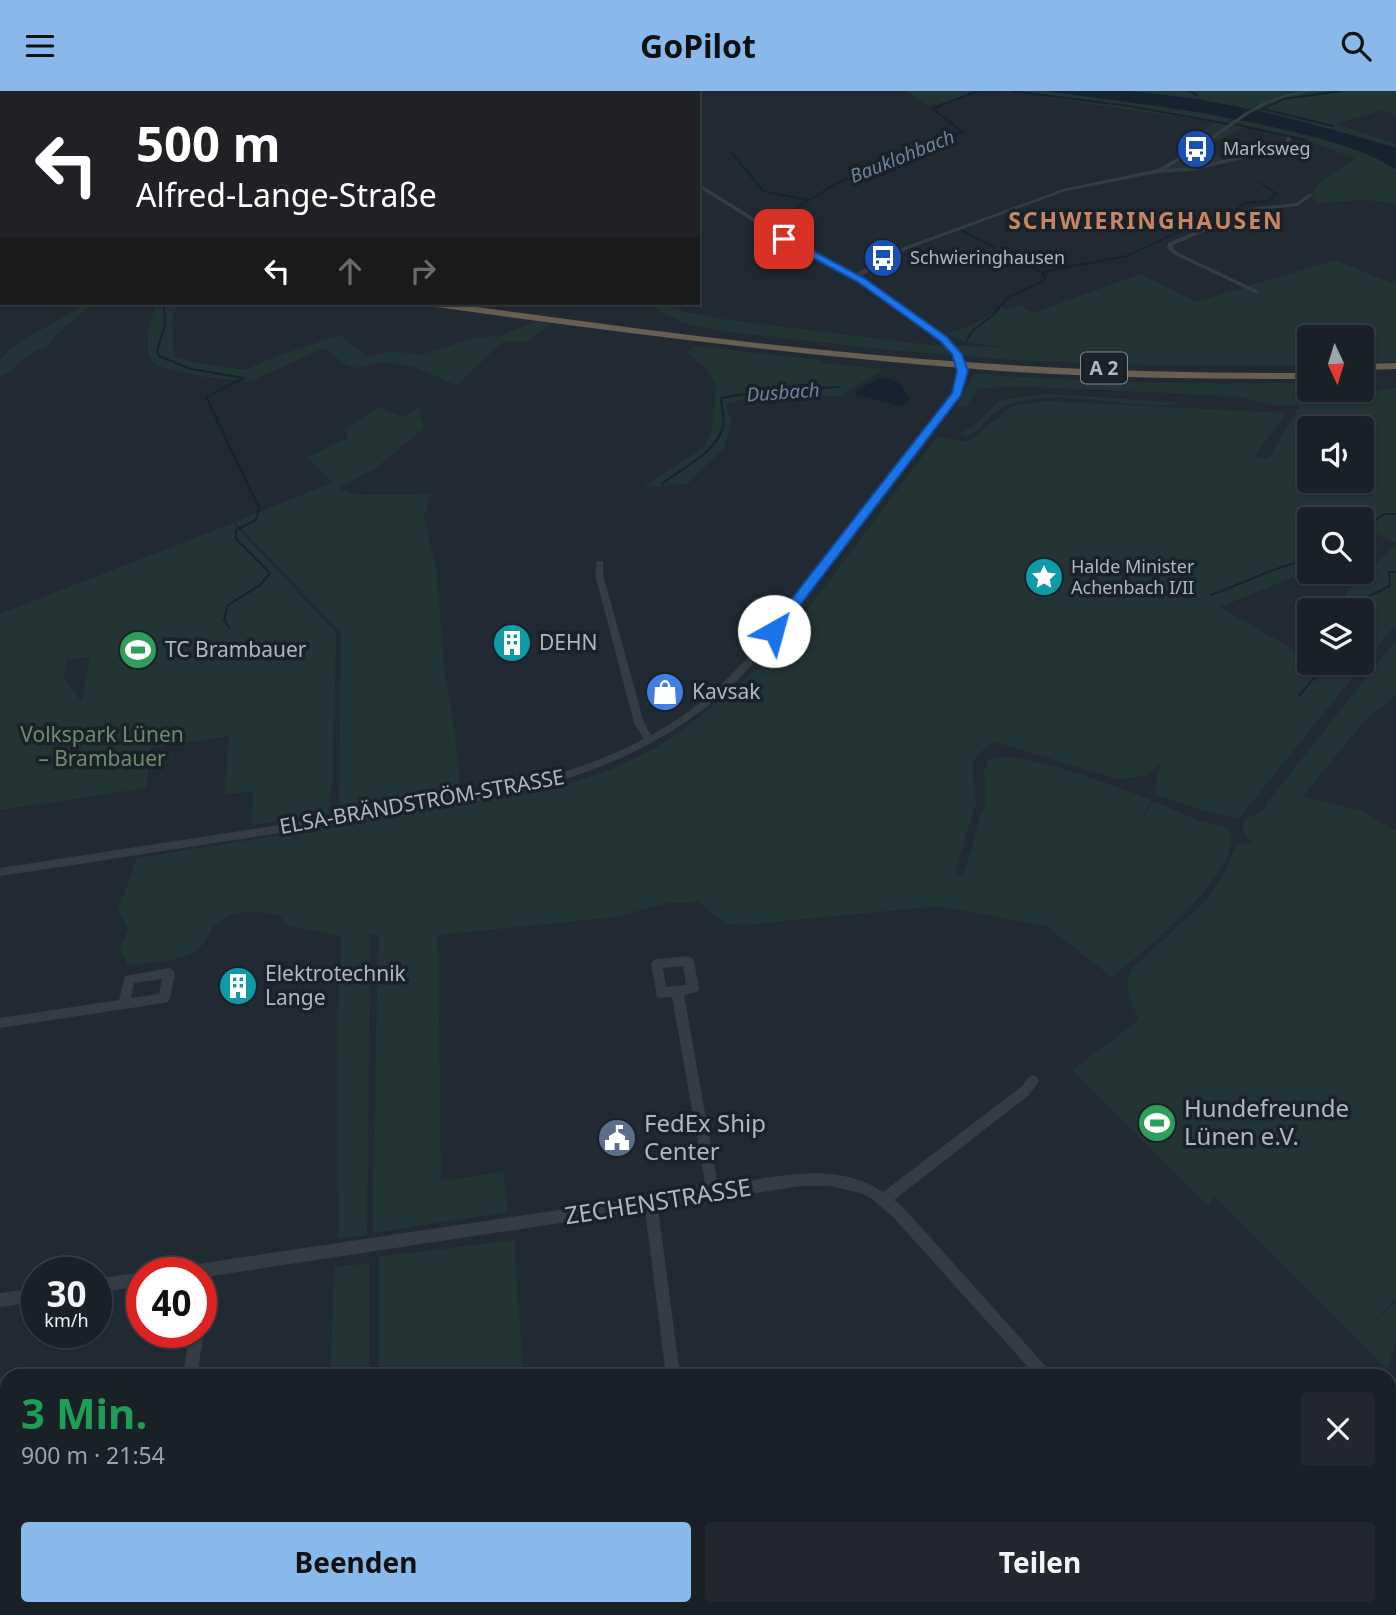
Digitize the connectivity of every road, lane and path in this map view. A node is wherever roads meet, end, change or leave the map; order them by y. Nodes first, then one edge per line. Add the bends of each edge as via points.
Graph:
1 (1309, 91) edge
2 (1288, 138) dead end
3 (1157, 171) junction
4 (700, 186) edge
5 (1310, 195) dead end
6 (855, 277) junction
7 (1257, 292) dead end
8 (443, 305) edge
9 (489, 305) edge
10 (682, 326) dead end
11 (731, 338) junction
12 (1396, 366) edge
13 (1374, 367) edge
14 (1297, 369) edge
15 (1396, 373) edge
16 (1374, 374) edge
17 (1297, 376) edge
18 (600, 563) dead end
19 (650, 741) junction
20 (0, 872) edge
21 (677, 991) dead end
22 (124, 1004) dead end
23 (0, 1023) edge
24 (1033, 1081) dead end
25 (713, 1193) junction
26 (884, 1199) junction
27 (650, 1204) junction
28 (217, 1268) edge
29 (21, 1297) edge
30 (0, 1300) edge
31 (194, 1348) edge
32 (191, 1369) edge
33 (672, 1369) edge
34 (1039, 1369) edge

1 - 3 street via 1274,97
2 - 3 street via 1284,148 1191,169
3 - 6 street via 1065,190 914,245
4 - 6 street
5 - 7 street via 1297,204 1252,209 1170,244 1177,254
6 - 19 street, ELSA-BRÄNDSTRÖM-STRASSE via 954,350 962,365 957,393 750,660 710,700
8 - 17 highway, A 2 via 894,362 1119,375
9 - 11 highway, A 2
10 - 11 highway
11 - 14 highway, A 2 via 1056,366
12 - 13 highway
15 - 16 highway
18 - 19 street via 599,574 639,723
19 - 20 street, ELSA-BRÄNDSTRÖM-STRASSE via 585,770 516,789
21 - 25 street
22 - 23 street
24 - 26 street
25 - 26 street, ZECHENSTRASSE via 830,1178 854,1182
25 - 27 street, ZECHENSTRASSE
26 - 34 street, ZECHENSTRASSE
27 - 28 street, ZECHENSTRASSE
27 - 33 street
29 - 30 street
31 - 32 street

